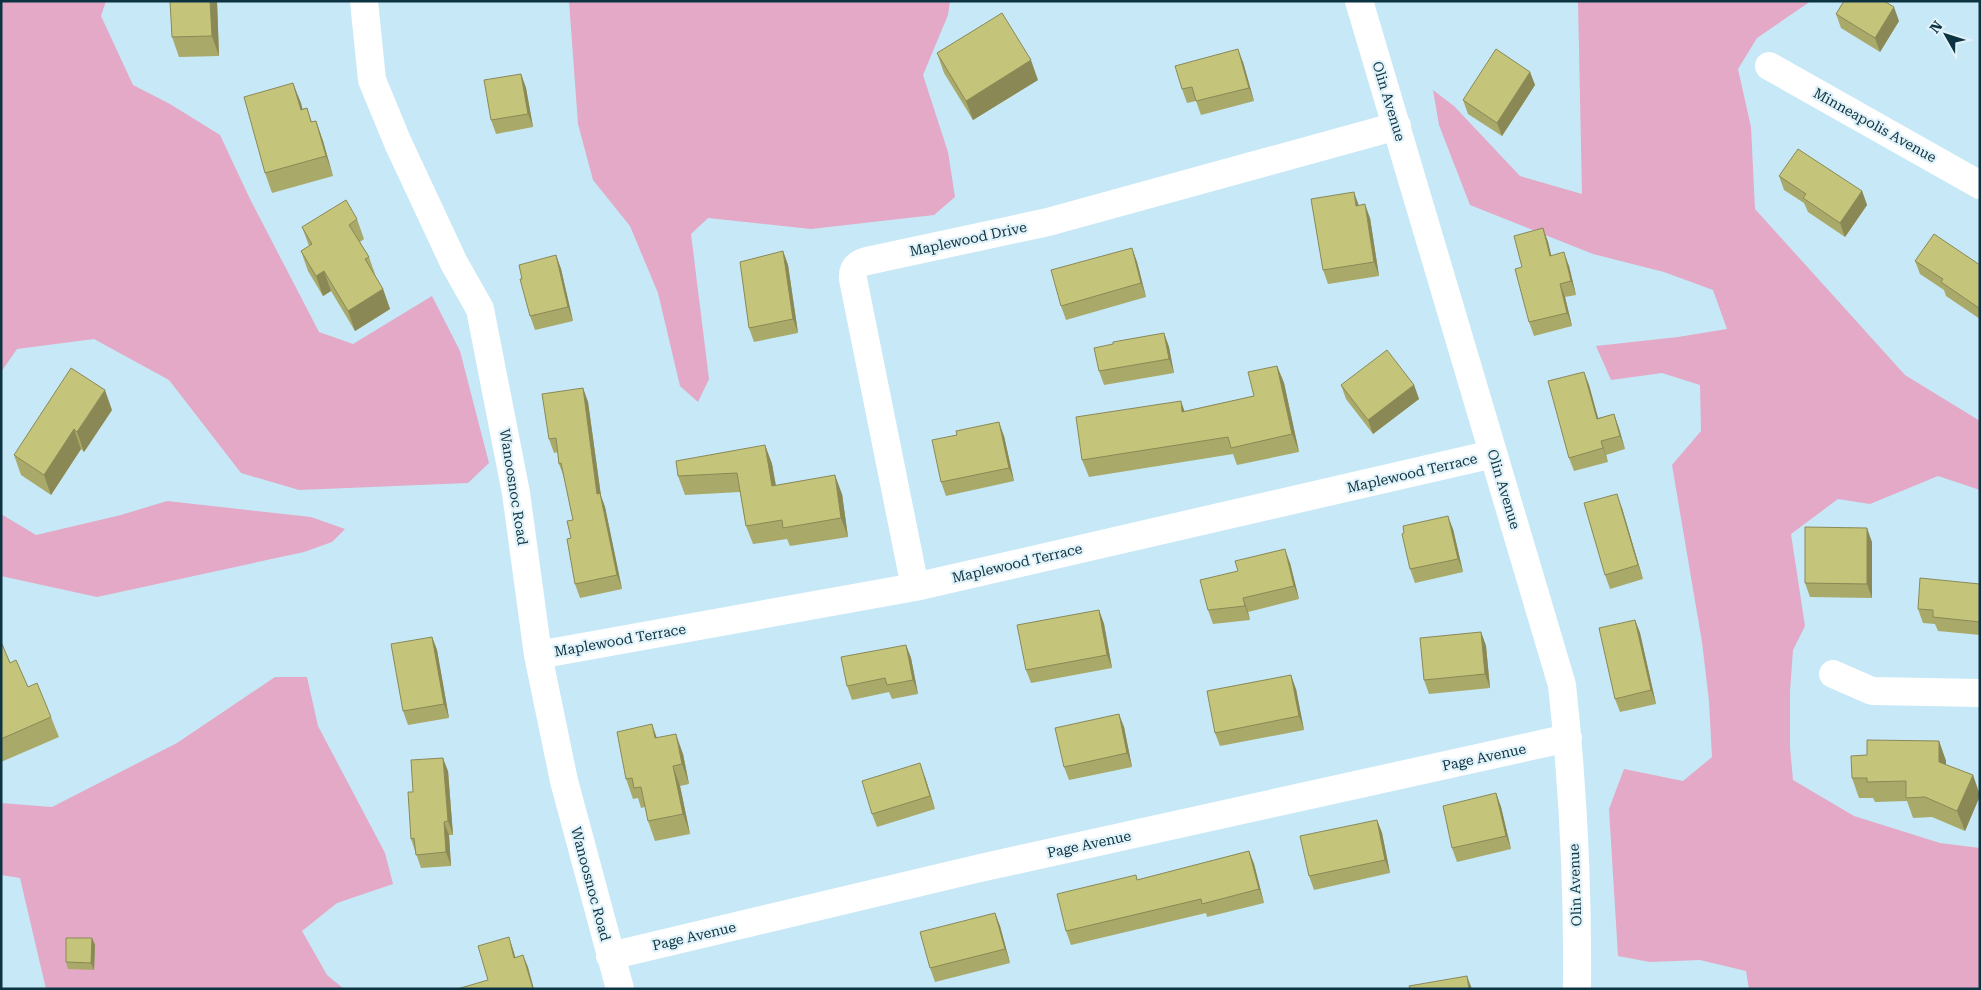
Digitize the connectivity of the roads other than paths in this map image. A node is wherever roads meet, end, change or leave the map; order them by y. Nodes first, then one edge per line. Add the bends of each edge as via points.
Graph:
1 (364, 1) edge
2 (1359, 1) edge
3 (1769, 66) dead end
4 (1397, 126) junction
5 (1980, 185) edge
6 (1493, 454) junction
7 (915, 587) junction
8 (538, 655) junction
9 (1833, 674) dead end
10 (1980, 693) edge
11 (1568, 738) junction
12 (610, 956) junction
13 (620, 989) edge
14 (1577, 989) edge

1 - 8 street, Wanoosnoc Road via 372,80 454,263 480,310 516,493
2 - 4 street, Olin Avenue
3 - 5 street, Minneapolis Avenue
4 - 6 street, Olin Avenue
4 - 7 street, Maplewood Drive via 1048,222 855,266 852,279
6 - 7 street, Maplewood Terrace
6 - 11 street, Olin Avenue via 1562,685
7 - 8 street, Maplewood Terrace
8 - 12 street, Wanoosnoc Road via 564,781
9 - 10 street via 1872,691
11 - 12 street, Page Avenue via 976,869
11 - 14 street, Olin Avenue via 1577,884
12 - 13 street, Wanoosnoc Road

